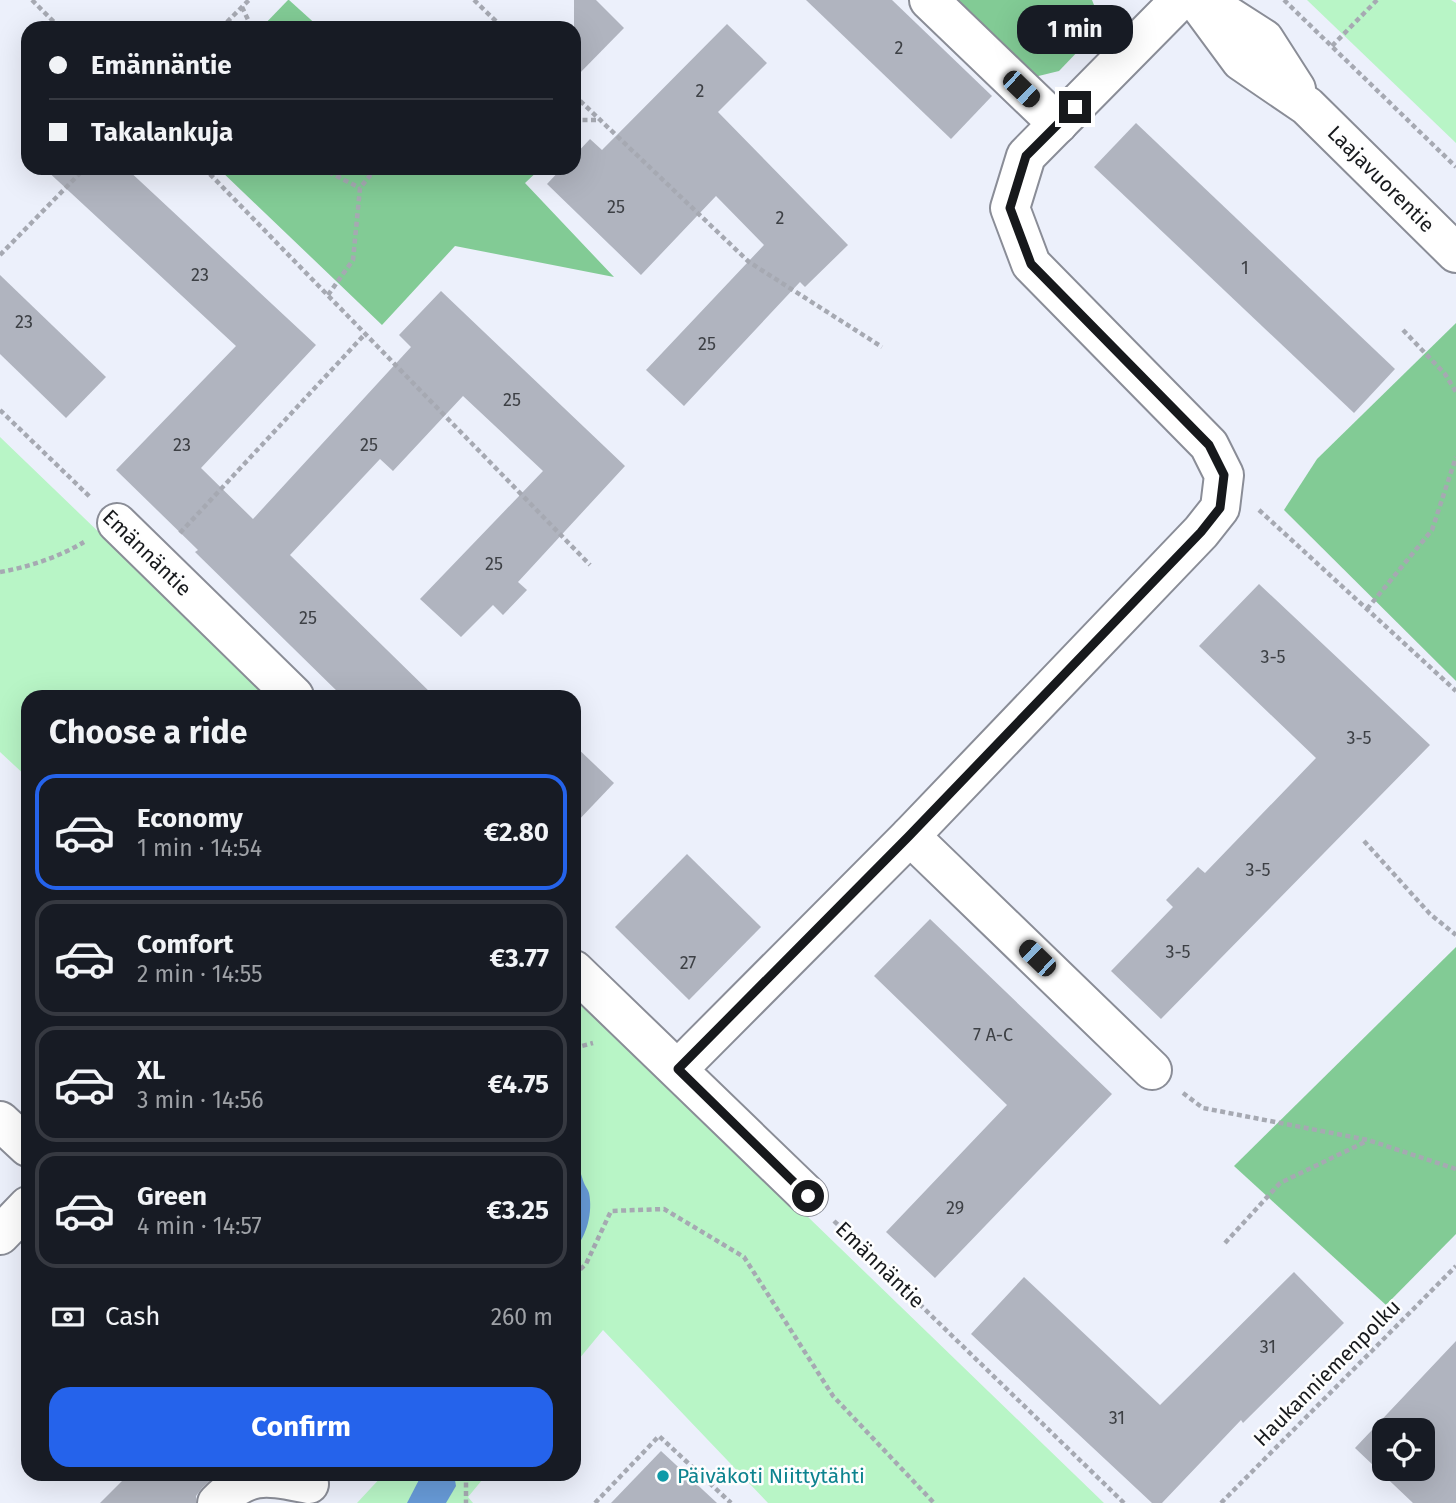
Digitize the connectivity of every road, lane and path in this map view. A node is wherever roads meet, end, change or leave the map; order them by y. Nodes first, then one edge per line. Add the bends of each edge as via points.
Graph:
1 (32, 0) edge
2 (249, 0) edge
3 (474, 0) edge
4 (929, 0) edge
5 (1181, 0) edge
6 (1196, 0) edge
7 (1203, 0) edge
8 (1284, 0) edge
9 (1377, 0) edge
10 (242, 7) junction
11 (54, 21) edge
12 (228, 21) edge
13 (249, 21) edge
14 (496, 21) edge
15 (1332, 46) junction
16 (581, 103) edge
17 (1307, 106) junction
18 (581, 120) edge
19 (599, 120) junction
20 (1058, 124) junction
21 (1456, 167) edge
22 (78, 175) edge
23 (211, 175) edge
24 (335, 175) edge
25 (370, 175) edge
26 (360, 188) junction
27 (1456, 253) edge
28 (0, 255) edge
29 (328, 295) junction
30 (1403, 330) dead end
31 (365, 334) junction
32 (882, 347) dead end
33 (1456, 393) edge
34 (0, 410) edge
35 (1456, 457) edge
36 (1254, 505) dead end
37 (117, 523) junction
38 (154, 560) junction
39 (590, 565) dead end
40 (0, 572) edge
41 (1367, 609) junction
42 (288, 690) edge
43 (1456, 691) edge
44 (909, 836) junction
45 (1364, 841) dead end
46 (1456, 935) edge
47 (581, 977) edge
48 (678, 1069) junction
49 (1152, 1070) joint
50 (0, 1121) edge
51 (21, 1140) edge
52 (1368, 1140) junction
53 (1456, 1170) edge
54 (808, 1196) joint
55 (21, 1213) edge
56 (0, 1235) edge
57 (1225, 1243) dead end
58 (1456, 1266) edge
59 (581, 1269) edge
60 (246, 1481) edge
61 (276, 1481) edge
62 (466, 1481) edge
63 (309, 1487) edge
64 (217, 1503) edge
65 (467, 1503) edge
66 (595, 1503) edge
67 (731, 1503) edge
68 (934, 1503) edge
69 (1124, 1503) edge
70 (1221, 1503) edge

1 - 11 path
2 - 10 path
3 - 14 path
4 - 20 street
5 - 20 street
6 - 17 street, Laajavuorentie via 1241,61
7 - 17 street, Laajavuorentie via 1264,39
8 - 15 path
9 - 15 path
10 - 12 path
10 - 13 path
15 - 21 path
16 - 19 path
17 - 27 street, Laajavuorentie
18 - 19 path
19 - 32 path via 748,262
20 - 44 street via 1026,156 1010,208 1031,264 1209,445 1224,475 1220,508
22 - 28 path
23 - 29 path
24 - 26 path
25 - 26 path
26 - 29 path via 353,260
29 - 31 path
30 - 33 path via 1445,374
31 - 38 path
31 - 39 path
34 - 37 path, Emännäntie
35 - 41 path via 1432,530
36 - 41 path
37 - 38 street, Emännäntie
37 - 40 path via 72,550
38 - 42 street, Emännäntie
41 - 43 path
44 - 48 street
44 - 49 street
45 - 46 path via 1430,914
47 - 48 street
48 - 54 street
49 - 52 path via 1203,1108
50 - 51 street
52 - 53 path
52 - 57 path via 1280,1183
54 - 69 path, Emännäntie
55 - 56 street
58 - 70 path, Haukanniemenpolku
59 - 68 path via 611,1211 664,1209 744,1257 833,1396
60 - 64 street
61 - 63 street
62 - 65 path
66 - 67 path via 659,1436

